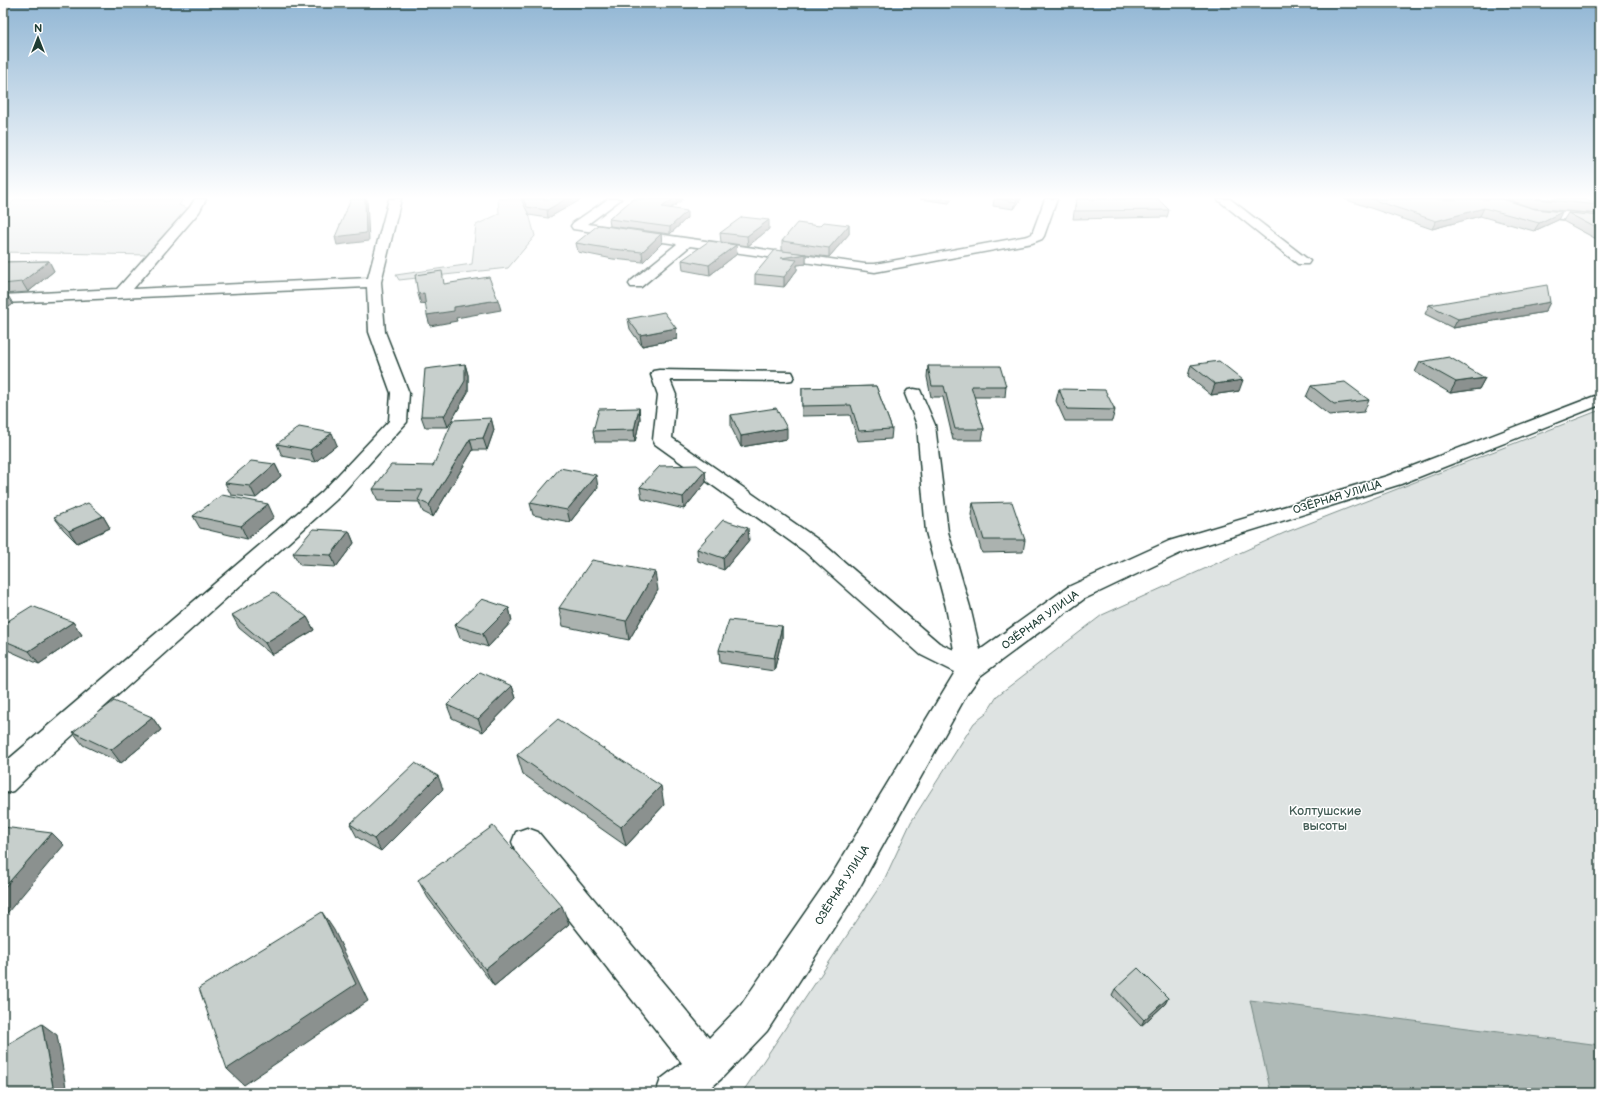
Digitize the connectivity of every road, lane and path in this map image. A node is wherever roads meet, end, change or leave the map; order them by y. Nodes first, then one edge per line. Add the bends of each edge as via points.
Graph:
1 (159, 250) edge
2 (382, 250) edge
3 (678, 250) edge
4 (743, 250) edge
5 (972, 250) edge
6 (1289, 250) edge
7 (1303, 261) dead end
8 (374, 282) junction
9 (636, 284) dead end
10 (121, 294) junction
11 (3, 299) edge
12 (786, 376) dead end
13 (914, 394) dead end
14 (1600, 399) edge
15 (971, 670) junction
16 (3, 782) edge
17 (526, 842) dead end
18 (708, 1066) junction
19 (675, 1093) edge

1 - 10 street
2 - 8 street
3 - 9 street
4 - 5 street via 865,268
6 - 7 street
8 - 10 street
8 - 16 street via 377,332 400,393 398,422 328,496
10 - 11 street
12 - 15 street via 659,375 666,395 662,440 812,546 930,649
13 - 15 street via 926,425 937,532 958,607
14 - 15 street, ОЗЁРНАЯ УЛИЦА via 1394,480 1177,546 1076,593
15 - 18 street, ОЗЁРНАЯ УЛИЦА via 958,687 847,879 754,1018
17 - 18 street
18 - 19 street, ОЗЁРНАЯ УЛИЦА

